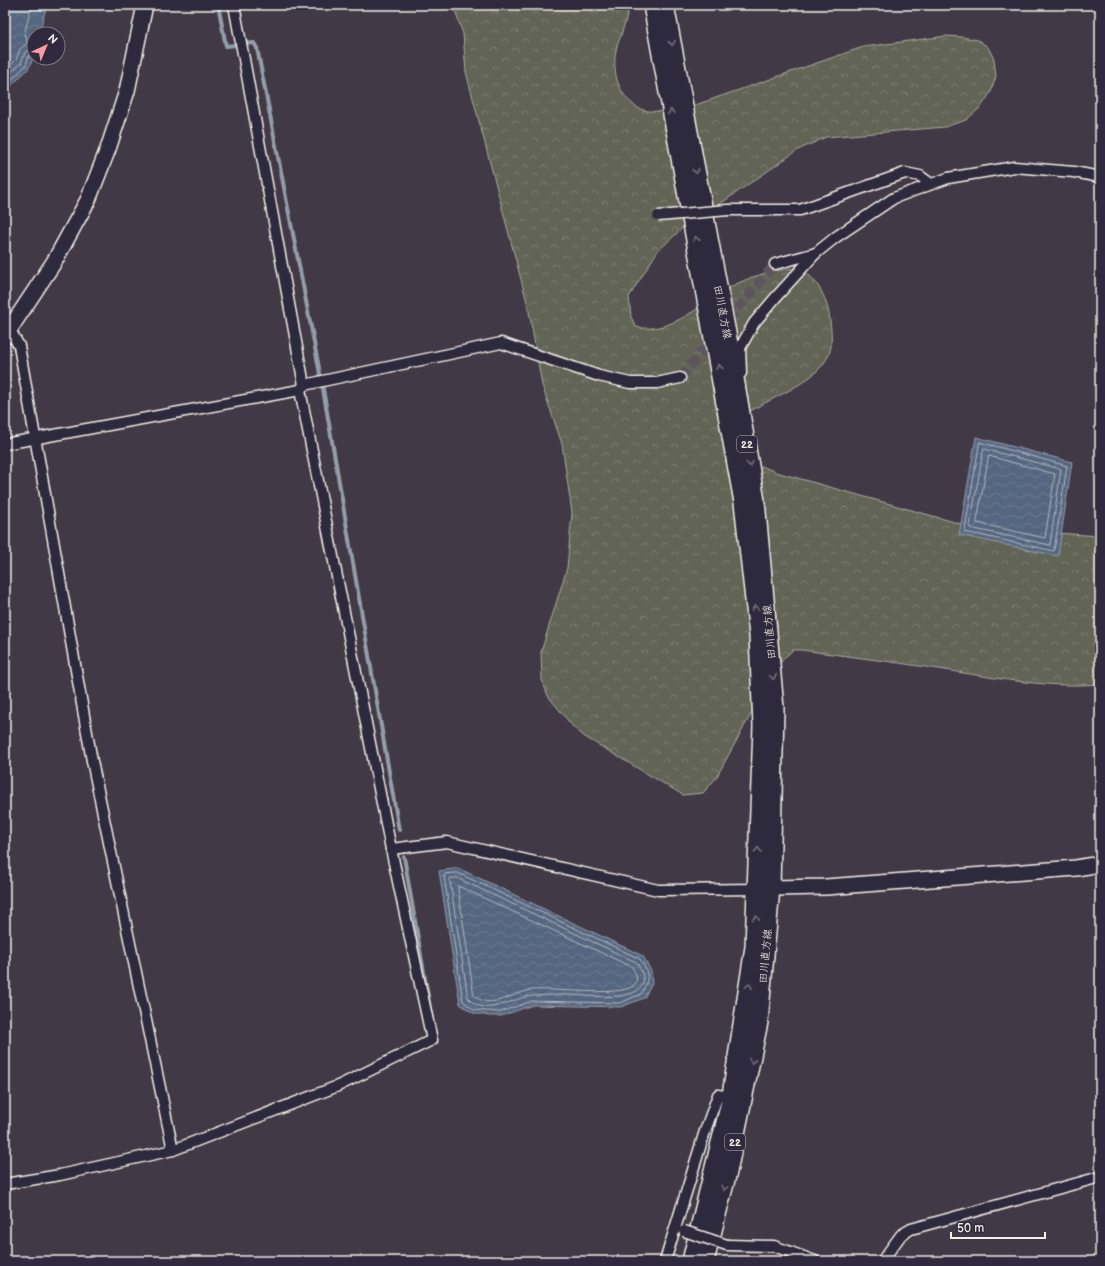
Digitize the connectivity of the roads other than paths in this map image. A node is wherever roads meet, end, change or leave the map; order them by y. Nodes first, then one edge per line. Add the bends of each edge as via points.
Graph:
1 (145, 5) edge
2 (234, 5) edge
3 (652, 5) edge
4 (665, 5) edge
5 (1100, 177) edge
6 (932, 184) junction
7 (658, 216) dead end
8 (816, 253) junction
9 (775, 264) tunnel mouth
10 (7, 333) edge
11 (680, 378) tunnel mouth
12 (302, 387) junction
13 (741, 408) junction
14 (35, 438) junction
15 (5, 444) edge
16 (391, 849) junction
17 (1100, 864) edge
18 (764, 889) junction
19 (751, 1024) junction
20 (731, 1097) junction
21 (173, 1150) junction
22 (1100, 1177) edge
23 (5, 1184) edge
24 (674, 1229) junction
25 (665, 1261) edge
26 (691, 1261) edge
27 (705, 1261) edge
28 (815, 1261) edge
29 (882, 1261) edge

1 - 10 street via 127,91 88,200 54,262
2 - 12 street
18 -> 3 main road, 田川直方線 / 22 via 758,635 743,502
4 -> 13 main road, 田川直方線 / 22
5 - 6 street via 1014,167 948,178
6 - 7 street, bridge via 920,176 906,173 800,210 728,210
6 - 8 street via 894,198
8 - 9 street
8 - 13 street via 754,323 740,348
10 - 14 street via 19,346
11 - 12 street via 657,383 630,383 599,376 501,343
12 - 14 street
12 - 16 street
13 -> 18 main road, 田川直方線 / 22 via 756,501 775,708
14 - 15 street
14 - 21 street via 92,761
16 - 18 street via 447,842 658,890
16 - 21 street via 432,1040 338,1086
17 - 18 street via 826,887
18 - 19 main road, 田川直方線 / 22
19 - 20 main road, 田川直方線 / 22
19 -> 27 main road, 田川直方線 / 22 via 728,1172
20 - 24 street via 718,1095
20 - 26 main road, 田川直方線 / 22
21 - 23 street via 60,1175
22 - 29 street via 911,1229 901,1235
24 - 25 street
24 - 28 street, bridge via 727,1245 774,1246

